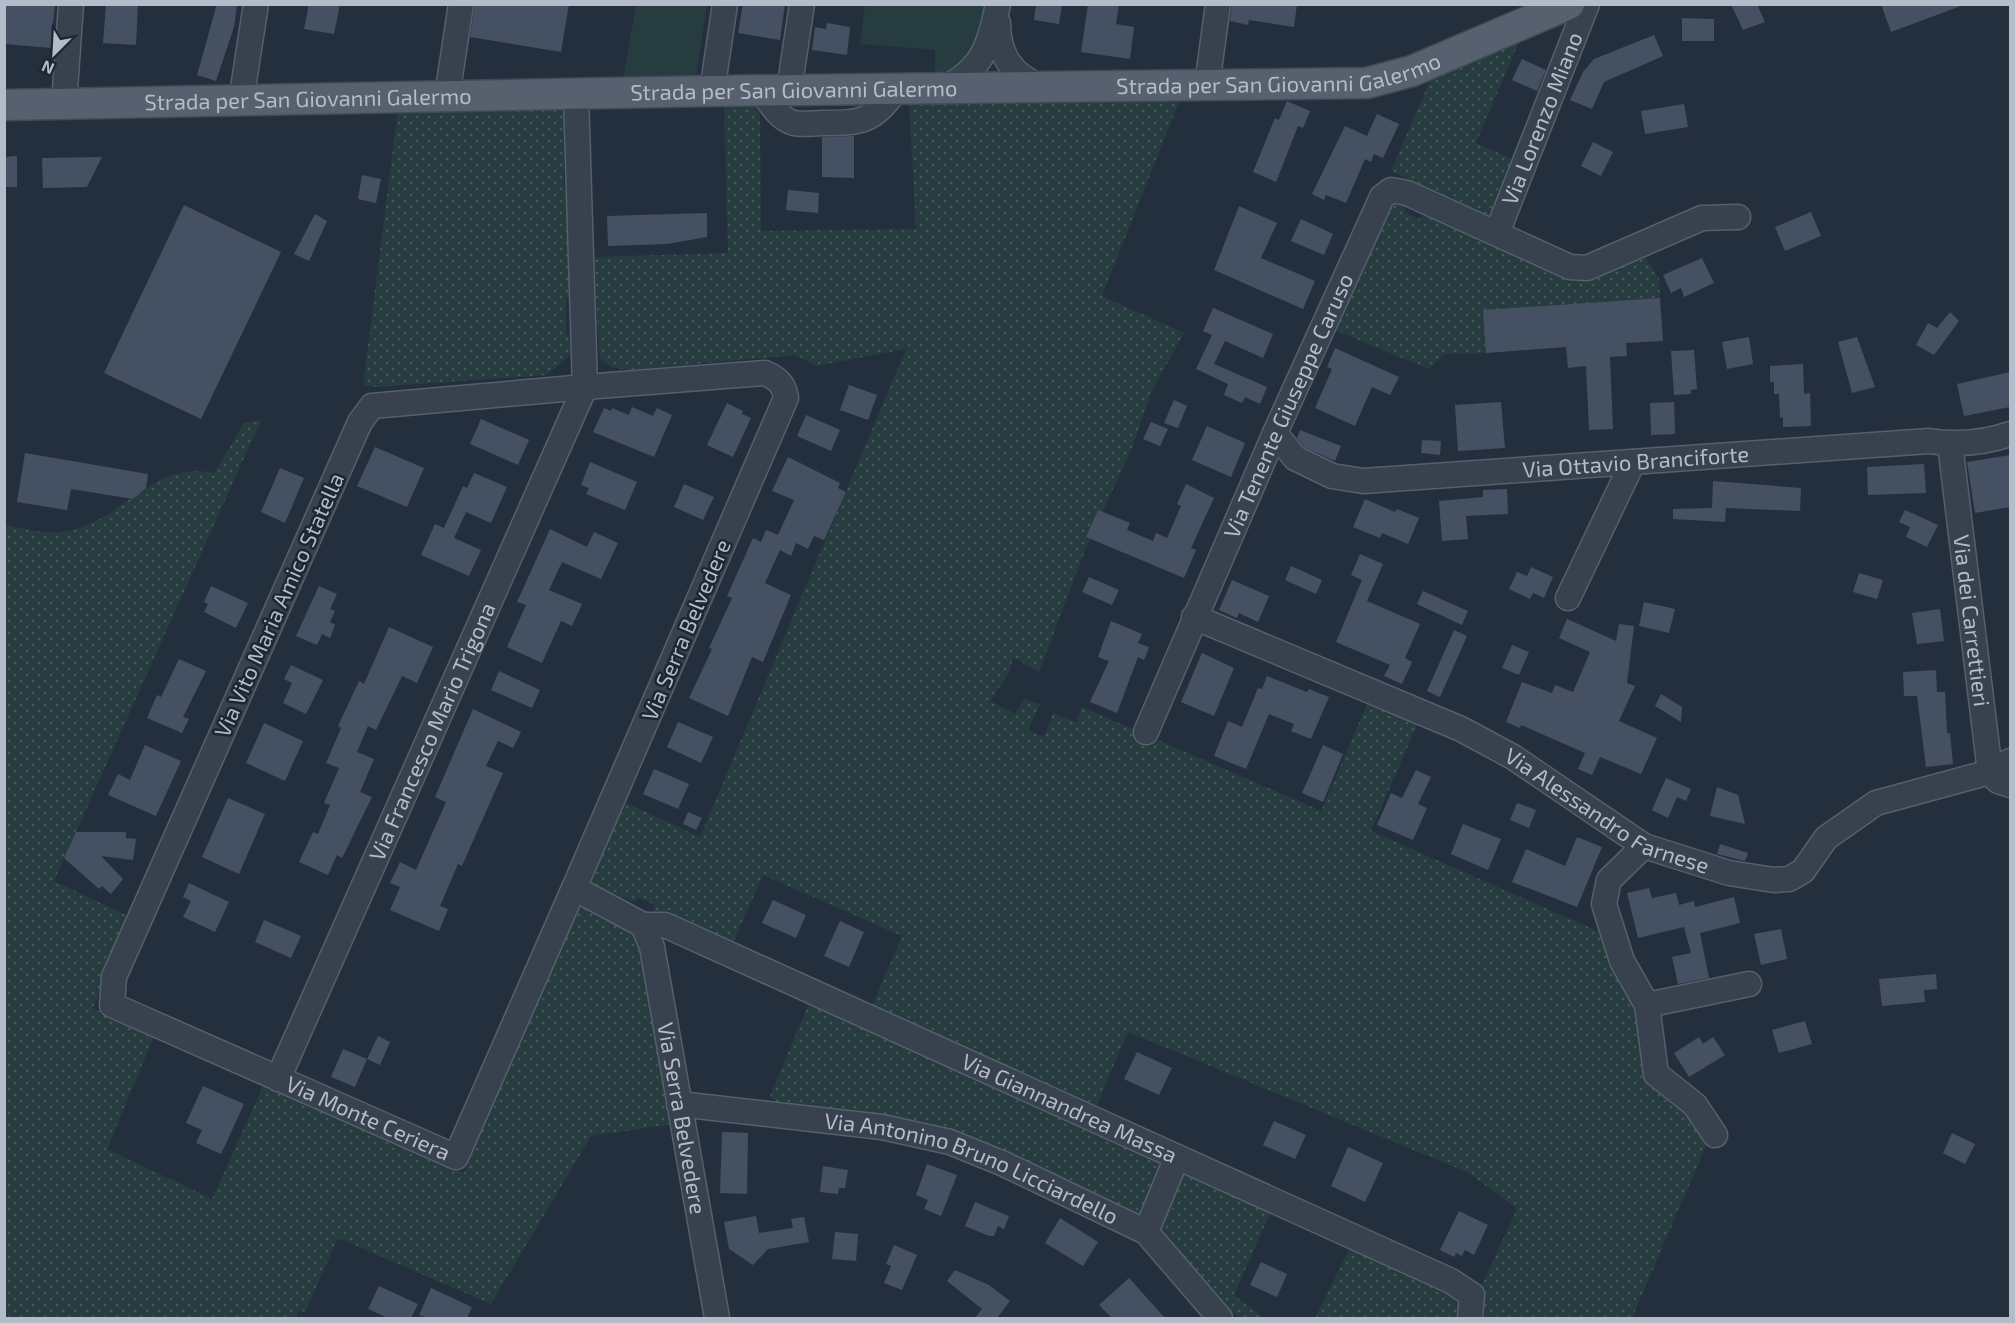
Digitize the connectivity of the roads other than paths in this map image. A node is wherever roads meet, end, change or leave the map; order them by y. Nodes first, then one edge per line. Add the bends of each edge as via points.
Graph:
1 (71, 4) edge
2 (256, 4) edge
3 (461, 4) edge
4 (725, 4) edge
5 (802, 4) edge
6 (1218, 4) edge
7 (1569, 4) edge
8 (1587, 4) edge
9 (998, 5) edge
10 (992, 50) junction
11 (1207, 85) junction
12 (1041, 87) junction
13 (945, 88) junction
14 (989, 88) junction
15 (776, 90) junction
16 (712, 91) junction
17 (576, 94) junction
18 (447, 96) junction
19 (241, 101) junction
20 (64, 104) junction
21 (4, 105) edge
22 (1738, 217) dead end
23 (1497, 233) junction
24 (585, 387) junction
25 (1275, 433) junction
26 (2010, 434) edge
27 (1950, 444) junction
28 (1633, 462) junction
29 (1568, 598) dead end
30 (1194, 616) junction
31 (1146, 732) dead end
32 (2000, 767) edge
33 (2010, 785) edge
34 (1644, 846) junction
35 (574, 888) junction
36 (643, 925) junction
37 (1749, 984) dead end
38 (112, 1005) joint
39 (1647, 1005) junction
40 (278, 1079) junction
41 (679, 1104) junction
42 (1715, 1135) dead end
43 (1177, 1157) junction
44 (1146, 1232) junction
45 (717, 1318) edge
46 (1220, 1318) edge
47 (1470, 1318) edge

1 - 20 street
2 - 19 street
3 - 18 street
4 - 16 street
5 - 15 street
6 - 11 street
7 - 11 main road, Strada per San Giovanni Galermo via 1387,79 1350,84
8 - 23 street, Via Lorenzo Miano
9 - 10 street
10 - 12 street via 1026,81
10 - 13 street via 962,80
10 - 14 street via 997,68
11 - 12 main road, Strada per San Giovanni Galermo
12 - 14 main road, Strada per San Giovanni Galermo
13 - 14 main road, Strada per San Giovanni Galermo
13 - 15 main road, Strada per San Giovanni Galermo
15 - 16 main road, Strada per San Giovanni Galermo
16 - 17 main road, Strada per San Giovanni Galermo
17 - 18 main road, Strada per San Giovanni Galermo
17 - 24 street
18 - 19 main road, Strada per San Giovanni Galermo
19 - 20 main road, Strada per San Giovanni Galermo
20 - 21 main road, Strada per San Giovanni Galermo
22 - 23 street, Via Tenente Giuseppe Caruso via 1702,218 1587,268 1570,267
23 - 25 street, Via Tenente Giuseppe Caruso via 1407,193 1391,190 1382,197
24 - 35 street, Via Serra Belvedere via 765,373 777,378 786,398
24 - 38 street, Via Vito Maria Amico Statella via 372,406 360,422 114,977
24 - 40 street, Via Francesco Mario Trigona
25 - 28 street, Via Ottavio Branciforte via 1296,458 1332,476 1363,481
25 - 30 street, Via Tenente Giuseppe Caruso
26 - 27 street, Via Ottavio Branciforte via 1994,440
27 - 28 street, Via Ottavio Branciforte via 1929,441
27 - 32 street, Via dei Carrettieri
28 - 29 street
30 - 31 street, Via Tenente Giuseppe Caruso
30 - 34 street, Via Alessandro Farnese via 1461,729 1513,757
32 - 33 street via 1998,781
32 - 34 street, Via Alessandro Farnese via 1876,803 1826,838 1803,870 1790,879 1729,873
34 - 39 street via 1609,880 1605,904 1622,961
35 - 36 street
35 - 40 street, Via Monte Ceriera via 456,1157
36 - 41 street, Via Serra Belvedere via 652,947
36 - 43 street, Via Giannandrea Massa via 665,925
37 - 39 street
38 - 40 street, Via Monte Ceriera
39 - 42 street via 1656,1074 1695,1105
41 - 44 street, Via Antonino Bruno Licciardello via 882,1127 950,1142
41 - 45 street, Via Serra Belvedere
43 - 44 street
43 - 47 street, Via Giannandrea Massa via 1451,1281 1472,1295
44 - 46 street, Via Antonino Bruno Licciardello

